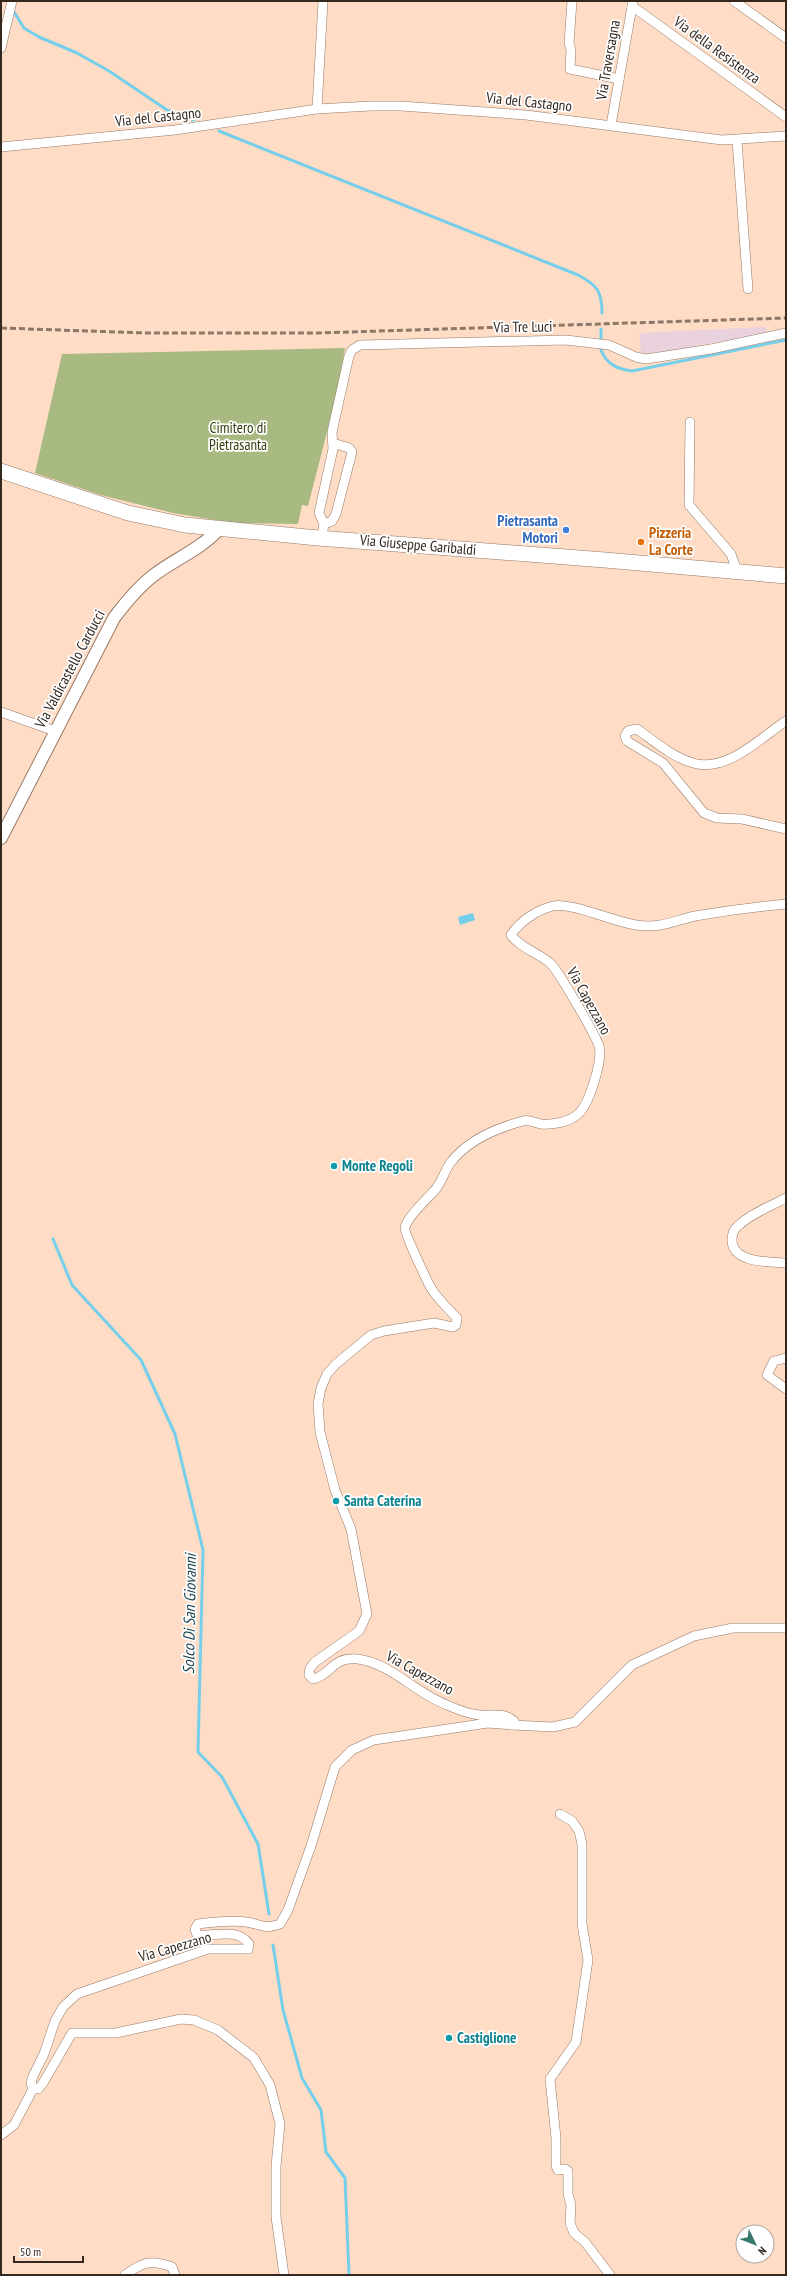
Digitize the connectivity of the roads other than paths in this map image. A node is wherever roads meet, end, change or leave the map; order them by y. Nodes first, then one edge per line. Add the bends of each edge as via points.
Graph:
1 (12, 1) edge
2 (323, 1) edge
3 (572, 1) edge
4 (738, 2) edge
5 (633, 3) edge
6 (786, 37) edge
7 (1, 48) edge
8 (619, 79) junction
9 (317, 109) junction
10 (786, 117) edge
11 (611, 124) junction
12 (786, 136) edge
13 (736, 141) junction
14 (1, 148) edge
15 (748, 289) dead end
16 (786, 333) edge
17 (690, 422) dead end
18 (333, 443) junction
19 (1, 471) edge
20 (324, 524) junction
21 (219, 529) junction
22 (318, 538) junction
23 (737, 571) junction
24 (786, 576) edge
25 (1, 712) edge
26 (786, 721) edge
27 (55, 731) junction
28 (786, 829) edge
29 (1, 838) edge
30 (786, 904) edge
31 (786, 1198) edge
32 (786, 1263) edge
33 (786, 1358) edge
34 (786, 1390) edge
35 (786, 1628) edge
36 (512, 1725) junction
37 (560, 1814) dead end
38 (33, 2088) junction
39 (1, 2135) edge
40 (125, 2275) edge
41 (176, 2275) edge
42 (284, 2275) edge
43 (610, 2275) edge

1 - 7 street
2 - 9 street
3 - 8 street via 570,69
4 - 6 street
5 - 8 street, Via Traversagna
5 - 10 street, Via della Resistenza
8 - 11 street, Via Traversagna
9 - 11 street, Via del Castagno via 401,106
9 - 14 street, Via del Castagno via 175,130
11 - 13 street, Via del Castagno via 676,135
12 - 13 street, Via del Castagno
13 - 15 street
16 - 18 street, Via Tre Luci via 712,349 646,359 609,345 566,340 360,344 349,356 332,432
17 - 23 street via 689,505 731,554
18 - 20 street, Via Tre Luci via 319,513
18 - 20 street via 349,448 352,452 336,514 332,521
19 - 21 main road, Via Giuseppe Garibaldi via 128,513 167,522
20 - 22 street
21 - 22 main road, Via Giuseppe Garibaldi
21 - 27 street, Via Valdicastello Carducci via 207,541 154,575 126,602 103,636
22 - 23 main road, Via Giuseppe Garibaldi
23 - 24 main road, Via Giuseppe Garibaldi
25 - 27 street
26 - 28 street via 727,760 705,764 693,763 673,753 637,729 628,731 625,736 627,741 663,763 704,813 717,818 742,819
27 - 29 street, Via Valdicastello Carducci
30 - 36 street, Via Capezzano via 723,911 650,927 606,918 567,906 553,906 517,926 512,935 515,941 552,964 598,1046 600,1058 583,1107 578,1114 557,1123 542,1124 525,1120 486,1134 464,1148 451,1162 438,1188 407,1221 405,1228 405,1234 417,1254 429,1284 457,1318 456,1325 453,1328 434,1323 415,1325 371,1335 336,1364 327,1374 321,1388 318,1404 320,1432 335,1490 351,1529 367,1614 359,1631 315,1662 310,1668 309,1676 313,1679 318,1678 335,1662 358,1659 390,1670 446,1705 478,1715 492,1714 510,1718 514,1721
31 - 32 street via 742,1223 733,1232 732,1238 734,1249 744,1257
33 - 34 street via 774,1361 767,1375
35 - 36 street via 733,1628 694,1636 632,1665 618,1676 575,1722 553,1727
36 - 38 street, Via Capezzano via 488,1723 374,1740 352,1750 335,1767 312,1846 288,1910 280,1924 268,1928 246,1922 198,1924 195,1930 197,1935 235,1934 246,1939 248,1949 208,1949 77,1994 63,2007 55,2020 44,2054 33,2076
37 - 43 street via 572,1821 579,1831 582,1844 582,1924 588,1960 576,2042 550,2079 556,2166 558,2170 568,2171 570,2223 574,2233 585,2242
38 - 39 street via 14,2125
38 - 42 street via 38,2089 43,2083 72,2033 116,2033 181,2019 194,2020 218,2030 254,2058 270,2085 280,2124 276,2166 276,2217
40 - 41 street via 137,2266 155,2261 172,2267

